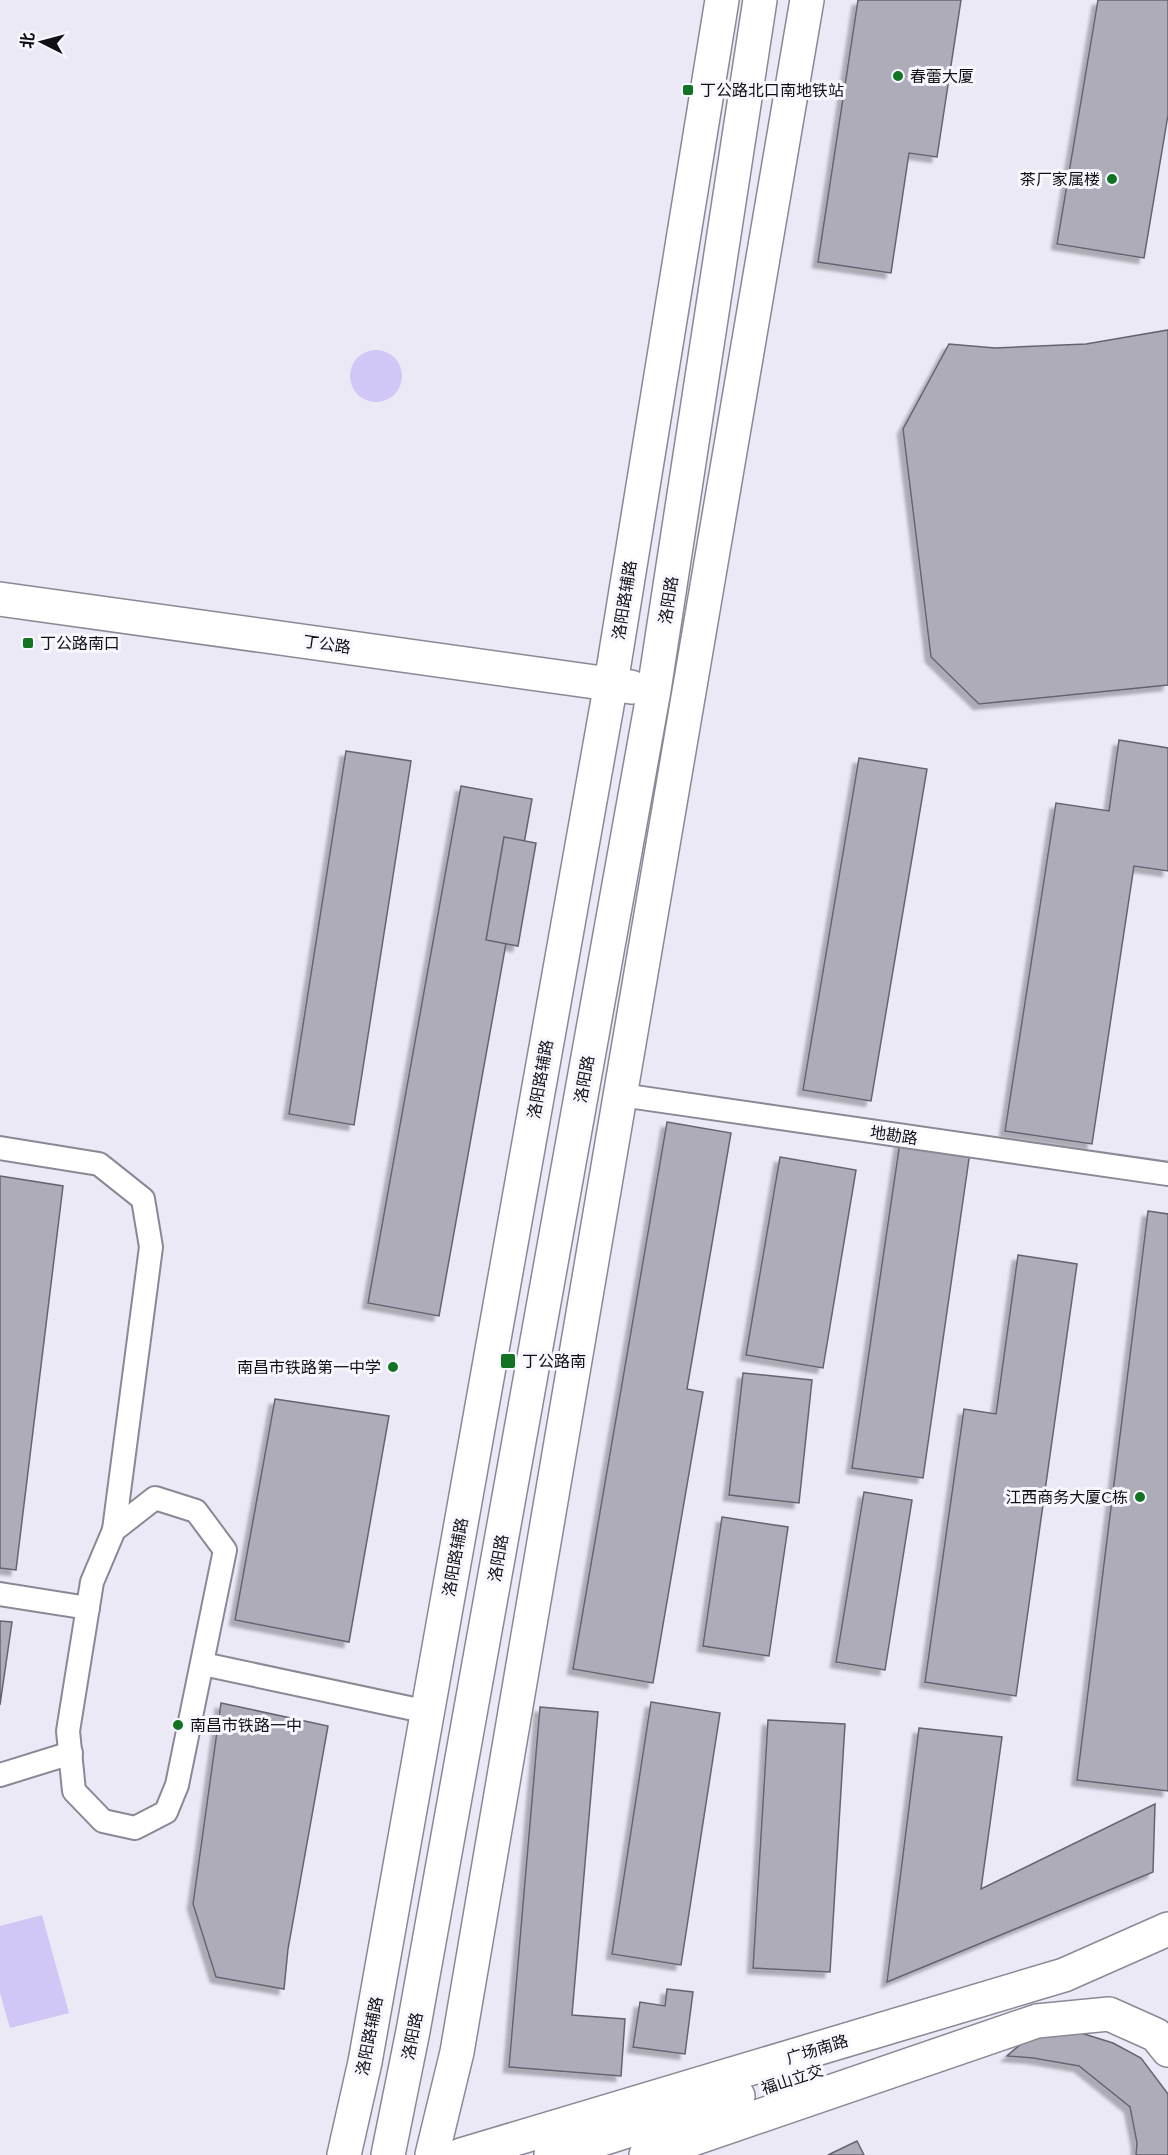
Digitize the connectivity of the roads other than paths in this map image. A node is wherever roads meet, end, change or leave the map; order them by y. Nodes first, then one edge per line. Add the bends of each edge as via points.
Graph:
1 (722, 0) edge
2 (760, 0) edge
3 (807, 0) edge
4 (0, 599) edge
5 (611, 683) junction
6 (654, 690) junction
7 (621, 1095) junction
8 (0, 1148) edge
9 (1168, 1174) edge
10 (114, 1530) junction
11 (0, 1594) edge
12 (88, 1608) junction
13 (203, 1664) junction
14 (428, 1712) junction
15 (71, 1753) junction
16 (0, 1774) edge
17 (1168, 1929) edge
18 (1168, 1948) edge
19 (1033, 2002) junction
20 (1168, 2025) edge
21 (1168, 2050) edge
22 (344, 2155) edge
23 (388, 2155) edge
24 (432, 2155) edge
25 (461, 2155) edge
26 (551, 2155) edge
27 (646, 2155) edge

1 - 5 street, 洛阳路辅路
2 - 6 street, 洛阳路
3 - 7 street
4 - 5 street, 丁公路
5 - 6 street, 丁公路
5 - 14 street, 洛阳路辅路
6 - 23 street, 洛阳路
7 - 9 lane, 地勘路
7 - 24 street via 459,2041
8 - 10 lane via 99,1164 143,1199 151,1247
10 - 12 lane via 92,1582
10 - 13 lane via 155,1498 196,1511 225,1550
11 - 12 lane
12 - 15 lane via 68,1731
13 - 14 lane
13 - 15 lane via 177,1785 166,1812 135,1828 103,1821 74,1791
14 - 22 street, 洛阳路辅路 via 365,2062
15 - 16 lane
17 - 25 street, 广场南路 via 1064,1975
18 - 19 street, 福山立交
19 - 20 street, 福山立交 via 1118,2003
19 - 26 street, 福山立交
21 - 27 street via 1156,2035 1109,2014 1036,2021

